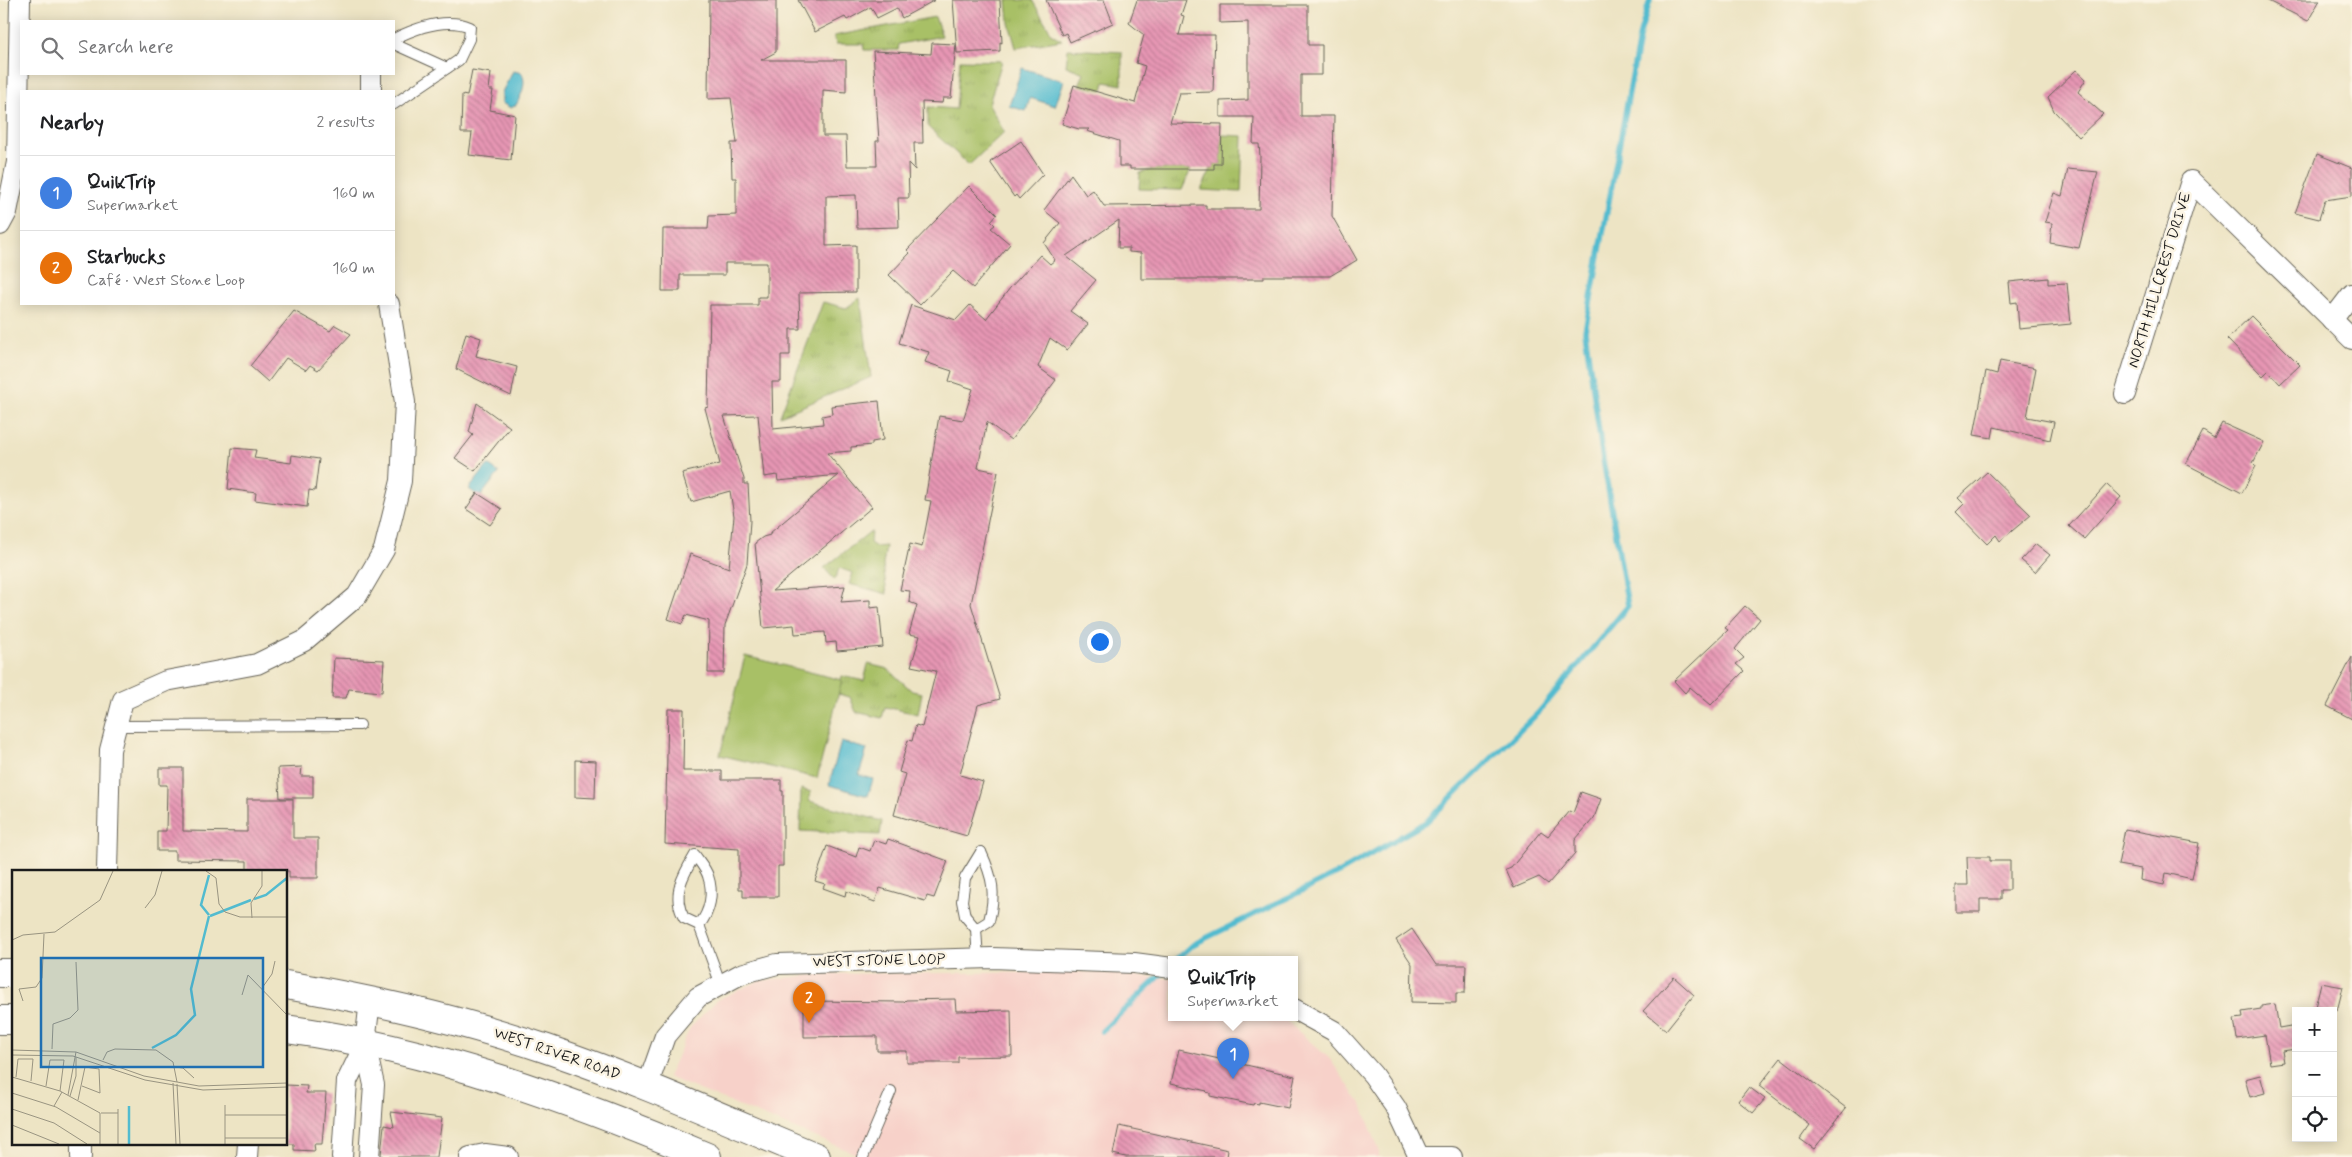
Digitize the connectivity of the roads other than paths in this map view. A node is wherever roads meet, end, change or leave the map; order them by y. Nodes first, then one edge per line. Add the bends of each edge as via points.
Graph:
1 (20, 0) edge
2 (395, 38) edge
3 (395, 44) edge
4 (448, 68) junction
5 (371, 75) edge
6 (371, 90) edge
7 (395, 103) edge
8 (0, 225) edge
9 (2352, 294) edge
10 (389, 305) edge
11 (2332, 320) junction
12 (2352, 339) edge
13 (2125, 394) dead end
14 (360, 725) dead end
15 (116, 726) junction
16 (107, 870) edge
17 (698, 925) junction
18 (976, 929) junction
19 (978, 959) junction
20 (1168, 967) edge
21 (721, 984) junction
22 (288, 985) edge
23 (370, 1000) junction
24 (1298, 1011) edge
25 (288, 1029) edge
26 (365, 1044) junction
27 (647, 1087) junction
28 (891, 1092) dead end
29 (81, 1144) edge
30 (248, 1144) edge
31 (473, 1156) edge
32 (80, 1157) edge
33 (247, 1157) edge
34 (342, 1157) edge
35 (369, 1157) edge
36 (508, 1157) edge
37 (707, 1157) edge
38 (816, 1157) edge
39 (863, 1157) edge
40 (1419, 1157) edge
41 (1452, 1157) edge

1 - 8 street via 18,162 7,212
2 - 4 lane via 430,26 460,22 470,27 469,40 459,60
3 - 4 lane
4 - 7 lane
5 - 6 street
9 - 11 street
10 - 15 street via 406,402 401,480 384,550 357,596 304,641 257,664 166,681 123,700
11 - 12 street, NORTH HILLCREST DRIVE
11 - 13 street, NORTH HILLCREST DRIVE via 2191,181
14 - 15 lane
15 - 16 street via 110,750
17 - 17 lane via 707,916 711,900 708,875 695,855 680,882 677,899 684,918
17 - 21 lane
18 - 18 lane via 989,921 994,902 992,874 981,852 965,878 962,900 965,916
18 - 19 lane
19 - 20 street, WEST STONE LOOP via 1134,963
19 - 21 street, WEST STONE LOOP via 777,964 741,974
21 - 27 street, WEST STONE LOOP via 698,998 665,1036
22 - 23 main road, WEST RIVER ROAD
23 - 26 street
23 - 27 main road, WEST RIVER ROAD via 500,1033
24 - 40 street via 1334,1031 1373,1075 1396,1108
25 - 26 main road
26 - 34 street via 347,1081
26 - 35 street via 374,1085
26 - 37 main road via 498,1078 602,1114
27 - 38 main road, WEST RIVER ROAD
28 - 39 lane
29 - 32 street
30 - 33 street
31 - 36 street
40 - 41 street

